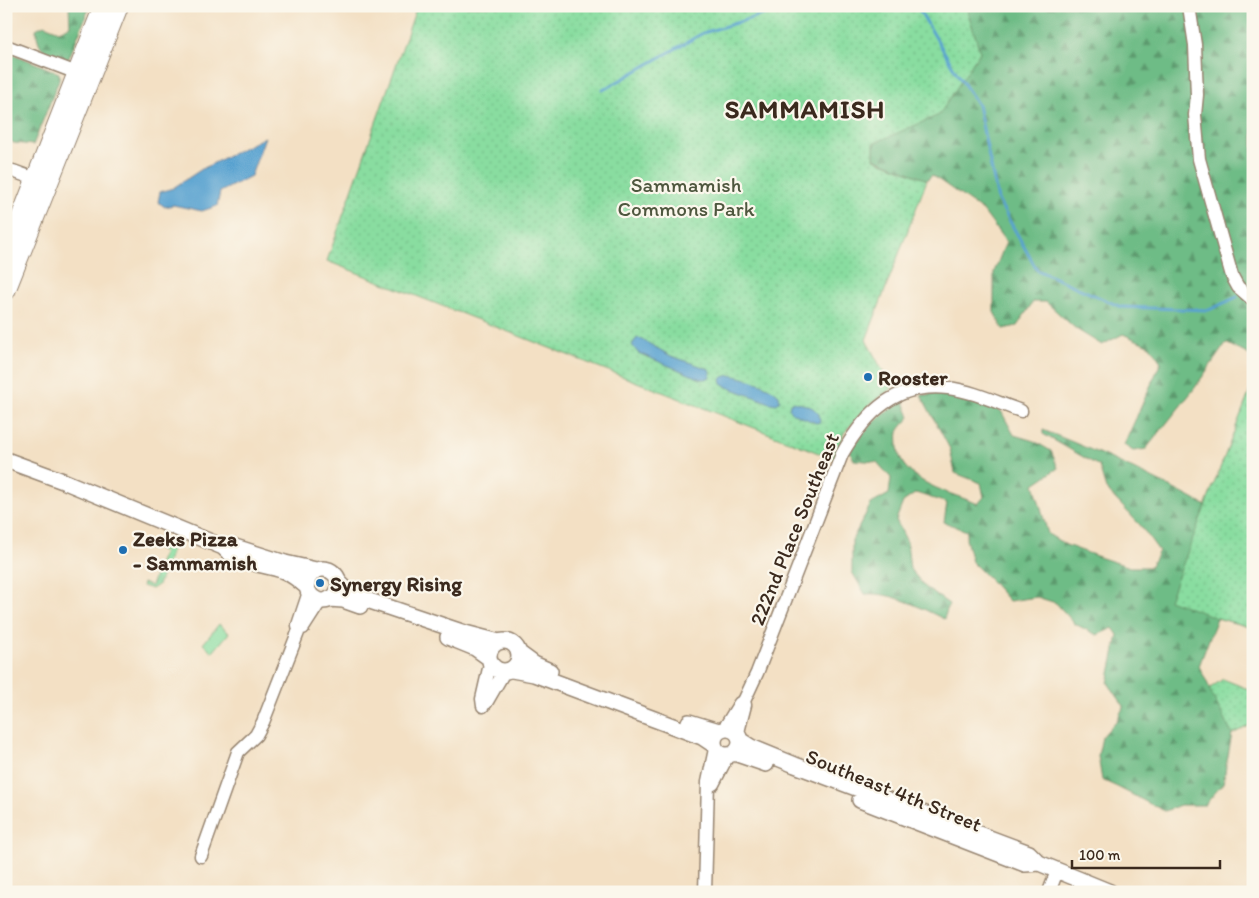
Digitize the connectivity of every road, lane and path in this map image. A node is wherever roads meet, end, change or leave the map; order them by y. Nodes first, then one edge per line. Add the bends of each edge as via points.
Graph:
1 (103, 6) edge
2 (119, 6) edge
3 (1189, 6) edge
4 (6, 46) edge
5 (77, 73) junction
6 (6, 171) edge
7 (35, 179) junction
8 (6, 254) edge
9 (6, 291) edge
10 (1249, 298) edge
11 (1021, 411) dead end
12 (6, 460) edge
13 (223, 547) junction
14 (316, 570) junction
15 (338, 582) junction
16 (316, 595) junction
17 (499, 642) junction
18 (519, 653) junction
19 (489, 661) junction
20 (508, 671) junction
21 (727, 742) junction
22 (201, 856) dead end
23 (1057, 871) junction
24 (705, 892) edge
25 (1049, 892) edge
26 (1110, 892) edge

1 - 5 main road
2 - 9 main road
3 - 10 street via 1195,45 1199,159 1232,276
4 - 5 street
5 - 7 main road
6 - 7 street
7 - 8 main road
11 - 21 street, 222nd Place Southeast via 950,388 932,388 908,391 889,400 864,421 842,454 744,701 746,705 738,728
12 - 13 street
13 - 14 street via 234,545 284,563
13 - 16 street via 230,554 254,564 283,571
14 - 15 street via 333,572
14 - 16 street via 309,577
15 - 16 street via 337,591
15 - 17 street via 358,597
16 - 19 street via 342,600 459,641 475,648
16 - 22 street via 298,625 299,630 263,722 256,735 238,752
17 - 18 street via 513,644
17 - 19 street via 491,648
18 - 20 street via 519,662
18 - 21 street, Southeast 4th Street via 538,666 701,727
19 - 20 street via 497,670
19 - 20 street via 483,706 494,686
20 - 21 street, Southeast 4th Street via 534,674 702,737
21 - 23 street, Southeast 4th Street via 808,779 1025,864 1039,863
21 - 24 street, 222nd Place Southeast via 708,782
23 - 25 street
23 - 26 street, Southeast 4th Street

